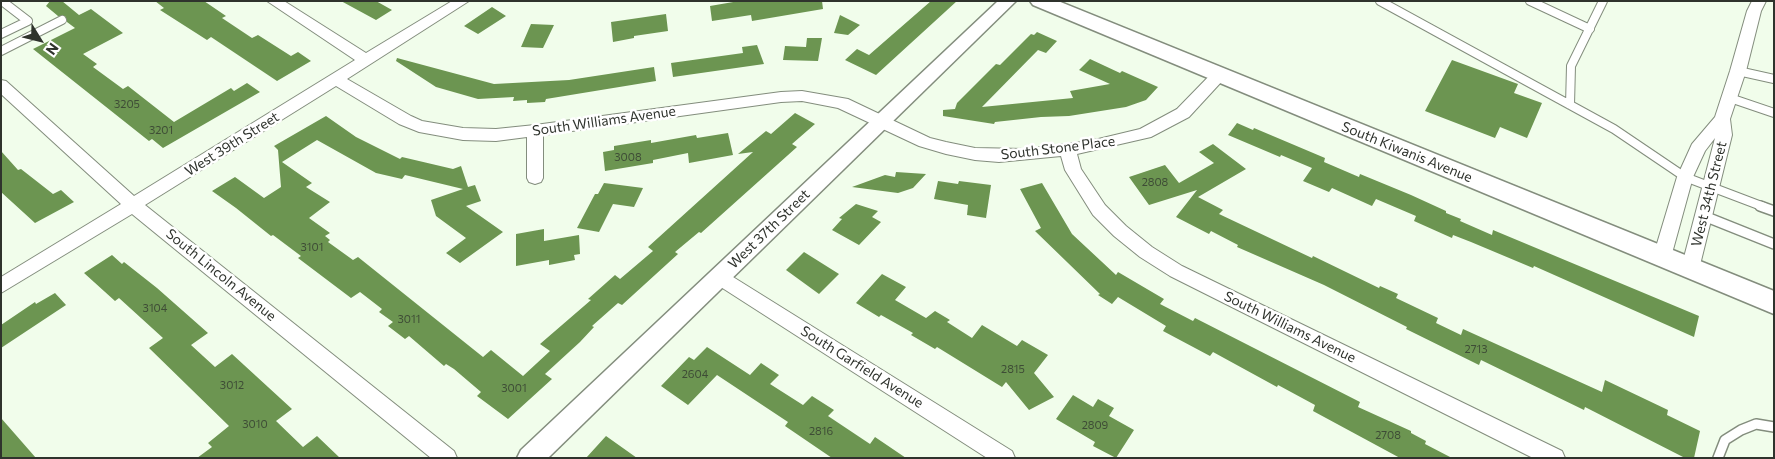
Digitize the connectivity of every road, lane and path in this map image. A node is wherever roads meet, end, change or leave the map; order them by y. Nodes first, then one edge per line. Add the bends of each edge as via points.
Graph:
1 (2, 1) edge
2 (274, 1) edge
3 (462, 1) edge
4 (1008, 1) edge
5 (1040, 1) edge
6 (1380, 1) edge
7 (1530, 1) edge
8 (1603, 1) edge
9 (1759, 1) edge
10 (62, 20) dead end
11 (1590, 29) junction
12 (1, 34) edge
13 (1, 51) edge
14 (366, 60) junction
15 (1738, 71) junction
16 (1220, 75) junction
17 (336, 79) junction
18 (1774, 79) edge
19 (1, 85) edge
20 (1730, 98) junction
21 (1570, 105) junction
22 (1774, 113) edge
23 (1722, 119) junction
24 (880, 122) junction
25 (535, 131) junction
26 (1067, 149) junction
27 (1685, 177) junction
28 (535, 178) dead end
29 (1711, 187) junction
30 (133, 205) junction
31 (1774, 211) edge
32 (1704, 216) junction
33 (1774, 244) edge
34 (1662, 257) junction
35 (1690, 269) junction
36 (720, 277) junction
37 (1, 286) edge
38 (1774, 303) edge
39 (1774, 427) edge
40 (447, 458) edge
41 (530, 458) edge
42 (1005, 458) edge
43 (1555, 458) edge
44 (1718, 458) edge

1 - 12 lane via 28,21
2 - 14 street
3 - 14 street, West 39th Street
4 - 24 street, West 37th Street
5 - 16 main road, South Kiwanis Avenue
6 - 21 lane
7 - 11 lane
8 - 11 lane
9 - 15 street, West 34th Street
10 - 13 lane
11 - 21 lane via 1571,66
14 - 17 street, West 39th Street
15 - 18 lane
15 - 20 street, West 34th Street
16 - 26 street, South Stone Place via 1183,114 1161,126 1115,142
16 - 34 main road, South Kiwanis Avenue
17 - 25 street, South Williams Avenue via 419,126 463,134
17 - 30 street, West 39th Street
19 - 30 street, South Lincoln Avenue
20 - 22 lane
20 - 23 street, West 34th Street
21 - 27 lane via 1614,129
23 - 27 street, West 34th Street via 1698,148
23 - 29 street, West 34th Street via 1724,135
24 - 25 street, South Williams Avenue via 842,103 820,98 781,97
24 - 26 street, South Stone Place via 925,142 976,154 1024,155
24 - 36 street, West 37th Street
25 - 28 street
26 - 43 street, South Williams Avenue via 1073,170 1099,210 1120,231 1161,262
27 - 29 lane
27 - 34 street, West 34th Street
29 - 31 lane
29 - 32 street, West 34th Street
30 - 37 street, West 39th Street
30 - 40 street, South Lincoln Avenue
32 - 33 lane
32 - 35 street, West 34th Street
34 - 35 main road, South Kiwanis Avenue
35 - 38 main road, South Kiwanis Avenue
36 - 41 street, West 37th Street
36 - 42 street, South Garfield Avenue
39 - 44 lane via 1756,424 1741,430 1724,440

